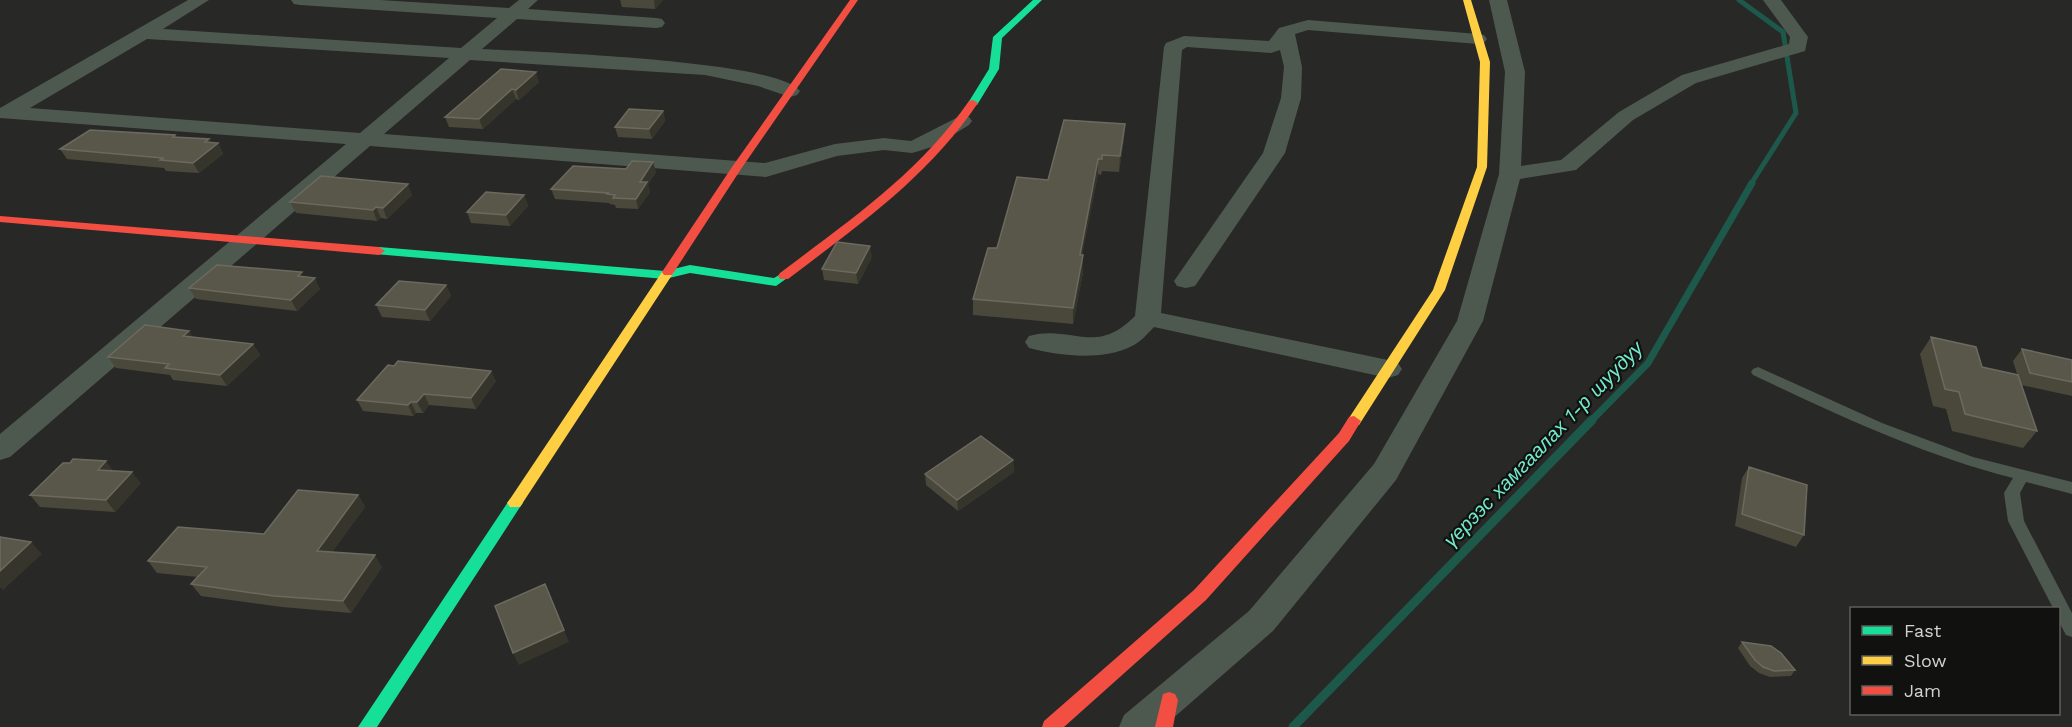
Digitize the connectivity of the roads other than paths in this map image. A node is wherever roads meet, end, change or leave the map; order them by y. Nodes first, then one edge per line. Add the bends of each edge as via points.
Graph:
1 (200, 0) edge
2 (300, 0) edge
3 (854, 0) edge
4 (1038, 0) edge
5 (1467, 0) edge
6 (1498, 0) edge
7 (1772, 0) edge
8 (521, 7) edge
9 (656, 23) dead end
10 (1285, 32) junction
11 (143, 33) junction
12 (1478, 39) junction
13 (466, 54) junction
14 (705, 69) junction
15 (806, 69) junction
16 (790, 91) junction
17 (4, 114) edge
18 (962, 121) junction
19 (366, 139) junction
20 (736, 169) junction
21 (1510, 174) junction
22 (0, 219) edge
23 (246, 241) junction
24 (665, 276) junction
25 (1186, 281) dead end
26 (1148, 318) junction
27 (1038, 342) dead end
28 (1388, 369) junction
29 (1758, 372) dead end
30 (0, 450) edge
31 (2022, 476) junction
32 (2072, 488) edge
33 (2060, 607) edge
34 (2060, 608) edge
35 (2072, 630) edge
36 (1169, 700) junction
37 (368, 727) edge
38 (1051, 727) edge
39 (1137, 727) edge
40 (1164, 727) edge

1 - 11 street
2 - 8 street
3 - 15 street
4 - 18 street via 998,36 994,69
5 - 12 street
6 - 21 street via 1515,72
7 - 21 street via 1799,37 1798,47 1689,79 1626,116 1568,165
8 - 9 street
8 - 13 street
10 - 12 street via 1308,25
10 - 25 street via 1293,67 1291,99 1274,153
10 - 26 street via 1280,43 1271,46 1184,41 1173,47
11 - 13 street
11 - 17 street
12 - 28 street via 1485,62 1482,166 1439,290
13 - 14 street
13 - 19 street
14 - 15 street via 772,73
14 - 16 street
15 - 16 street
16 - 20 street
17 - 19 street
18 - 20 street via 912,147 884,144 835,150 766,170
18 - 24 street via 918,171 776,282 690,269
19 - 20 street
19 - 23 street
20 - 24 street
21 - 36 street via 1470,321 1385,472 1261,621
22 - 23 street
23 - 24 street
23 - 30 street
24 - 37 street
26 - 27 street via 1121,342 1104,346
26 - 28 street
28 - 38 street via 1344,436 1200,596
29 - 31 lane via 1877,427 1970,462
31 - 32 lane
31 - 33 lane via 2012,493 2016,520
34 - 35 lane
36 - 39 street
36 - 40 street

